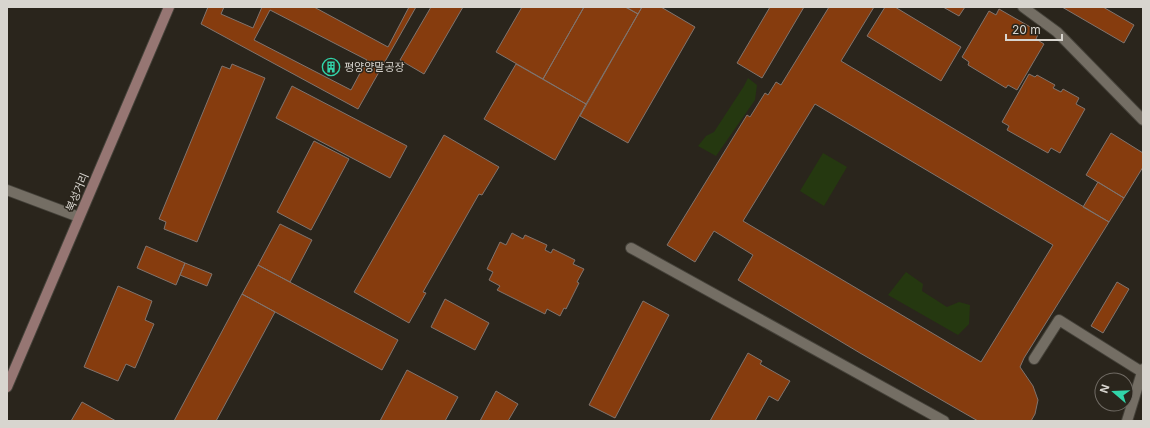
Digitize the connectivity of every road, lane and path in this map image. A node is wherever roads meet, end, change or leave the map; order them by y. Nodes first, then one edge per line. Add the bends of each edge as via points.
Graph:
1 (169, 7) edge
2 (1023, 7) edge
3 (1143, 120) edge
4 (7, 190) edge
5 (79, 218) junction
6 (631, 248) dead end
7 (1034, 359) dead end
8 (1142, 370) edge
9 (7, 386) edge
10 (944, 421) edge
11 (1127, 421) edge

1 - 5 main road, 북성거리
2 - 3 street via 1057,32
4 - 5 street
5 - 9 main road, 북성거리
6 - 10 street
7 - 8 street via 1059,320
8 - 11 street

